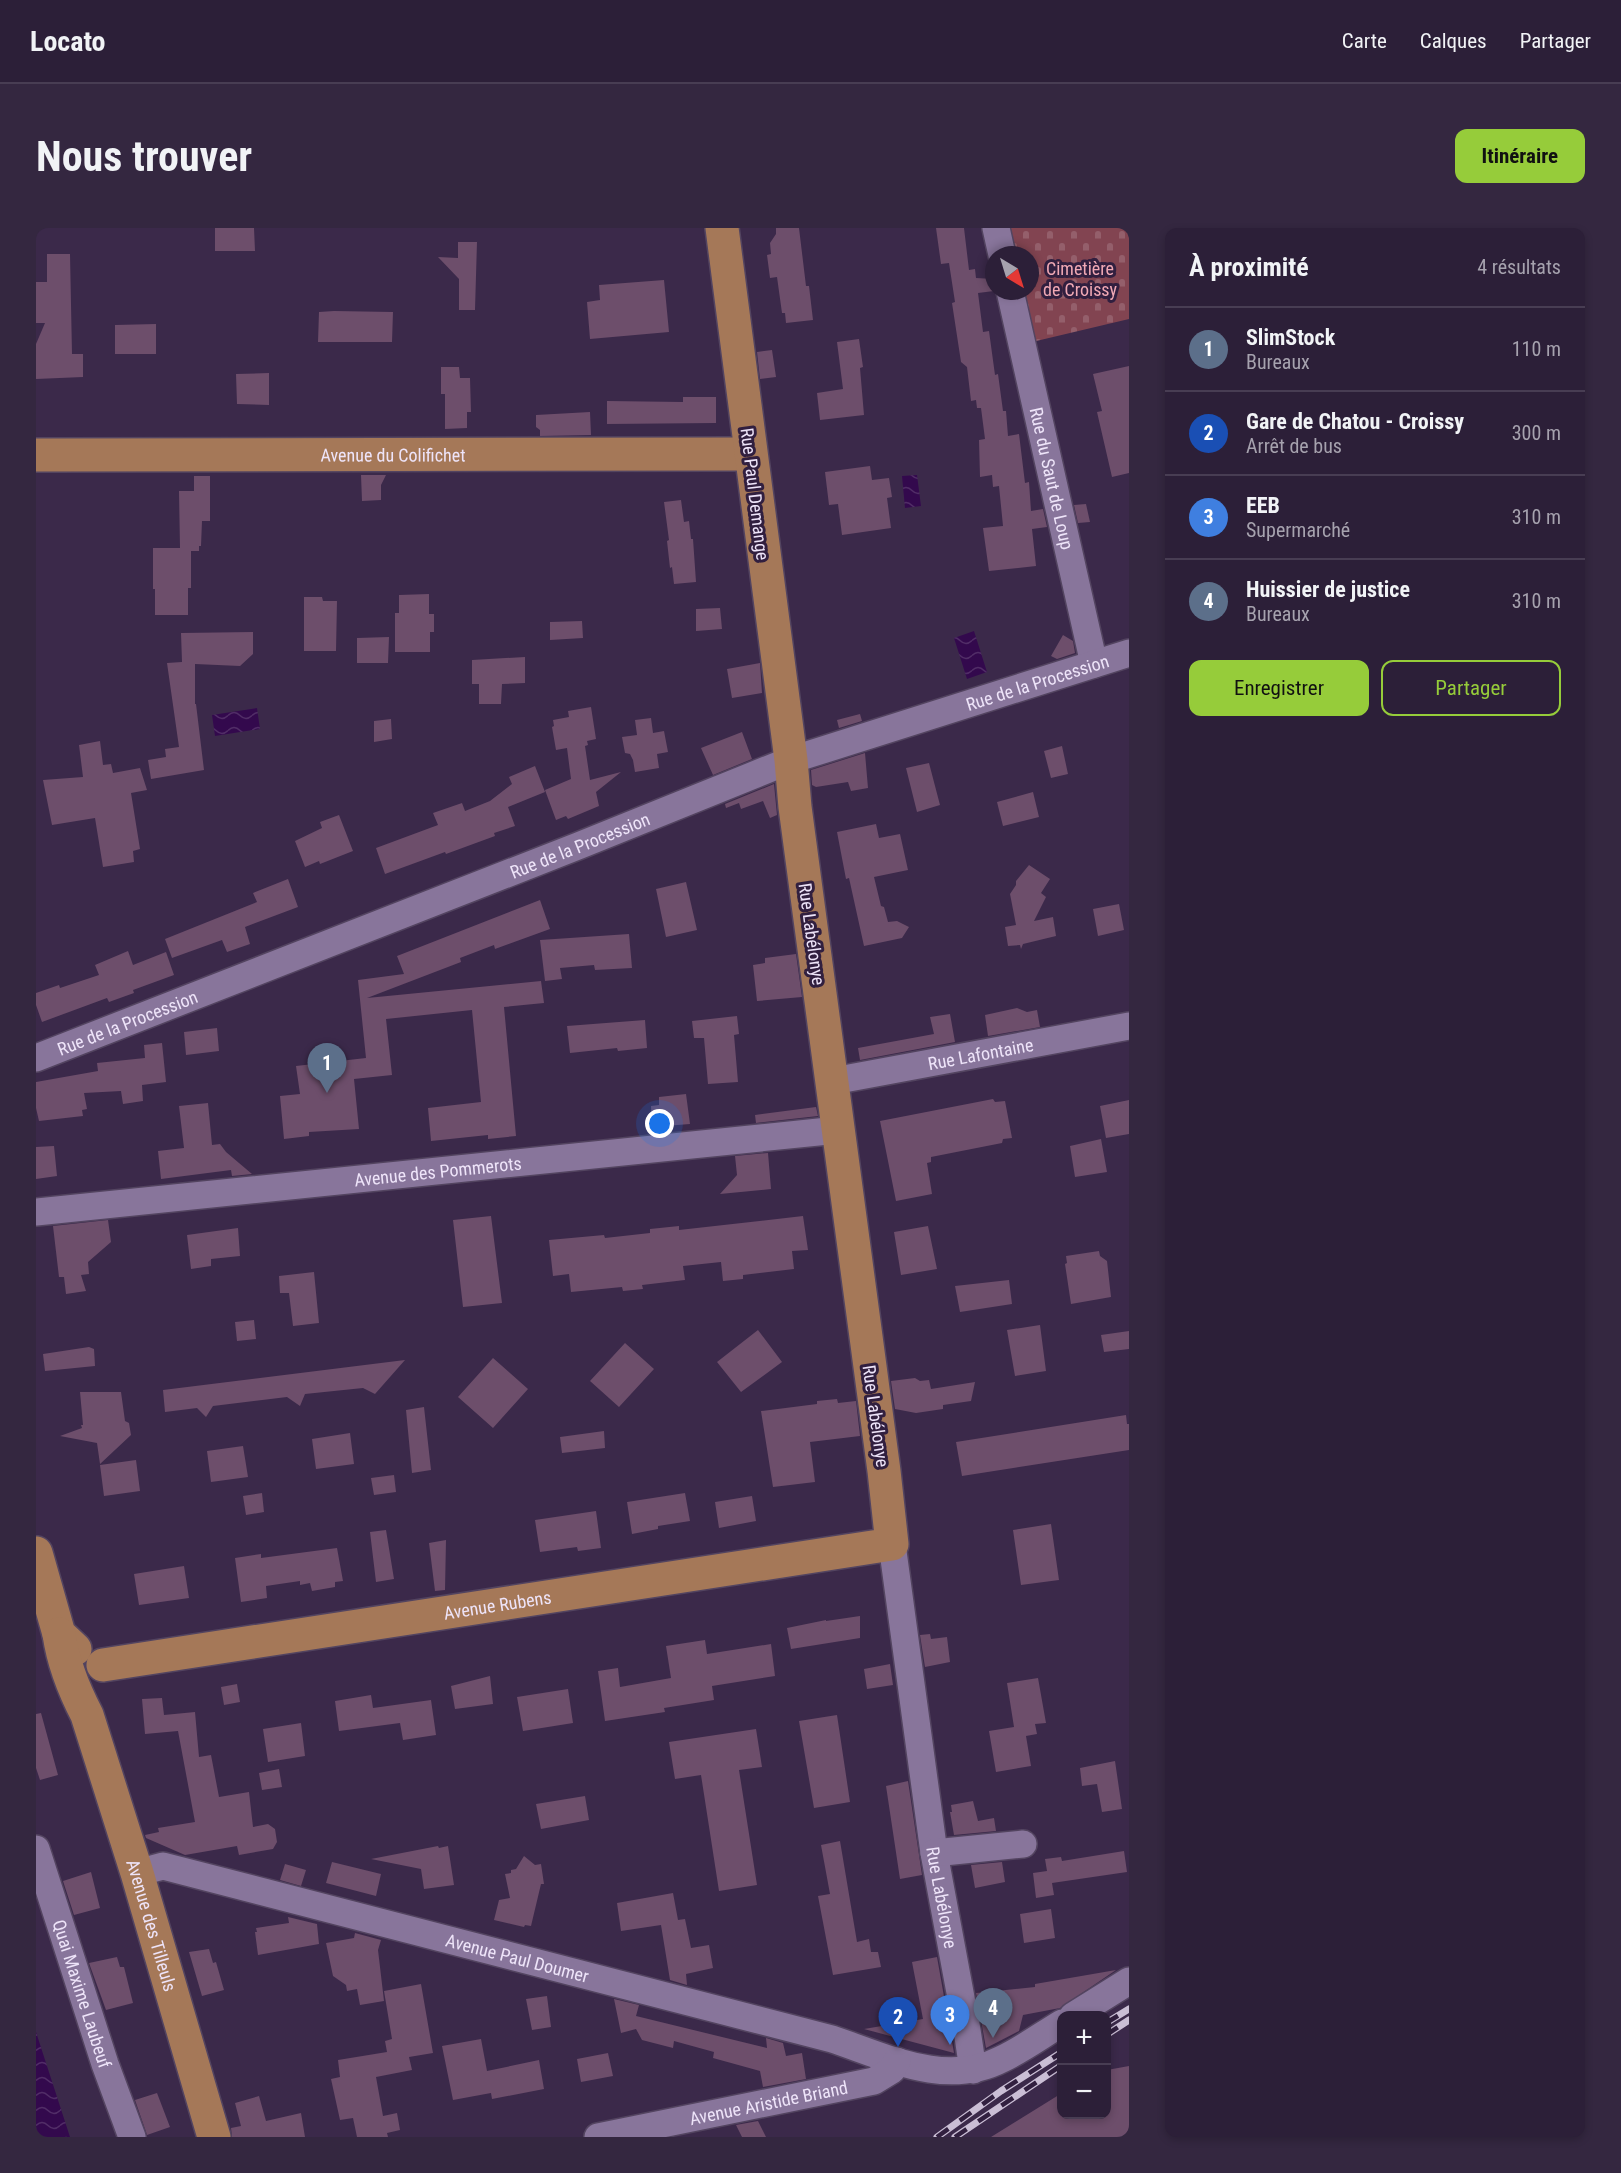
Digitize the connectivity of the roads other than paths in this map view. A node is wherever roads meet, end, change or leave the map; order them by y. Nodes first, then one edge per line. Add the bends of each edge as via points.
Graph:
1 (722, 228) edge
2 (996, 228) edge
3 (1000, 246) edge
4 (1012, 300) edge
5 (36, 454) edge
6 (750, 454) junction
7 (1129, 653) edge
8 (1094, 664) junction
9 (791, 760) junction
10 (1129, 1026) edge
11 (36, 1058) edge
12 (832, 1081) junction
13 (838, 1130) junction
14 (36, 1212) edge
15 (892, 1544) junction
16 (36, 1553) edge
17 (59, 1634) junction
18 (103, 1665) junction
19 (87, 1715) junction
20 (1023, 1844) dead end
21 (36, 1849) edge
22 (934, 1852) junction
23 (137, 1873) junction
24 (1129, 1981) edge
25 (1082, 2011) edge
26 (1057, 2026) edge
27 (897, 2061) junction
28 (973, 2070) junction
29 (132, 2137) edge
30 (214, 2137) edge
31 (597, 2137) edge

1 - 6 main road, Rue Paul Demange
2 - 3 street
4 - 8 street, Rue du Saut de Loup
5 - 6 main road, Avenue du Colifichet
6 - 9 main road, Rue Paul Demange
7 - 8 street, Rue de la Procession
8 - 9 street, Rue de la Procession
9 - 11 street, Rue de la Procession
9 - 12 main road, Rue Labélonye
10 - 12 street, Rue Lafontaine
12 - 13 main road, Rue Labélonye
13 - 14 street, Avenue des Pommerots
13 - 15 main road, Rue Labélonye
15 - 18 main road, Avenue Rubens
15 - 22 street, Rue Labélonye
16 - 17 main road, Avenue des Tilleuls
17 - 18 main road via 79,1653
17 - 19 main road, Avenue des Tilleuls via 62,1652
18 - 19 main road, Avenue des Tilleuls via 93,1686
19 - 23 main road, Avenue des Tilleuls
20 - 22 street
21 - 29 street, Quai Maxime Laubeuf
22 - 28 street, Rue Labélonye
23 - 27 street, Avenue Paul Doumer via 163,1866 832,2039
23 - 30 main road, Avenue des Tilleuls
24 - 25 street
26 - 28 street, Avenue Paul Doumer via 1002,2060
27 - 28 street, Avenue Paul Doumer via 941,2072
27 - 31 street, Avenue Aristide Briand via 892,2070 874,2081

